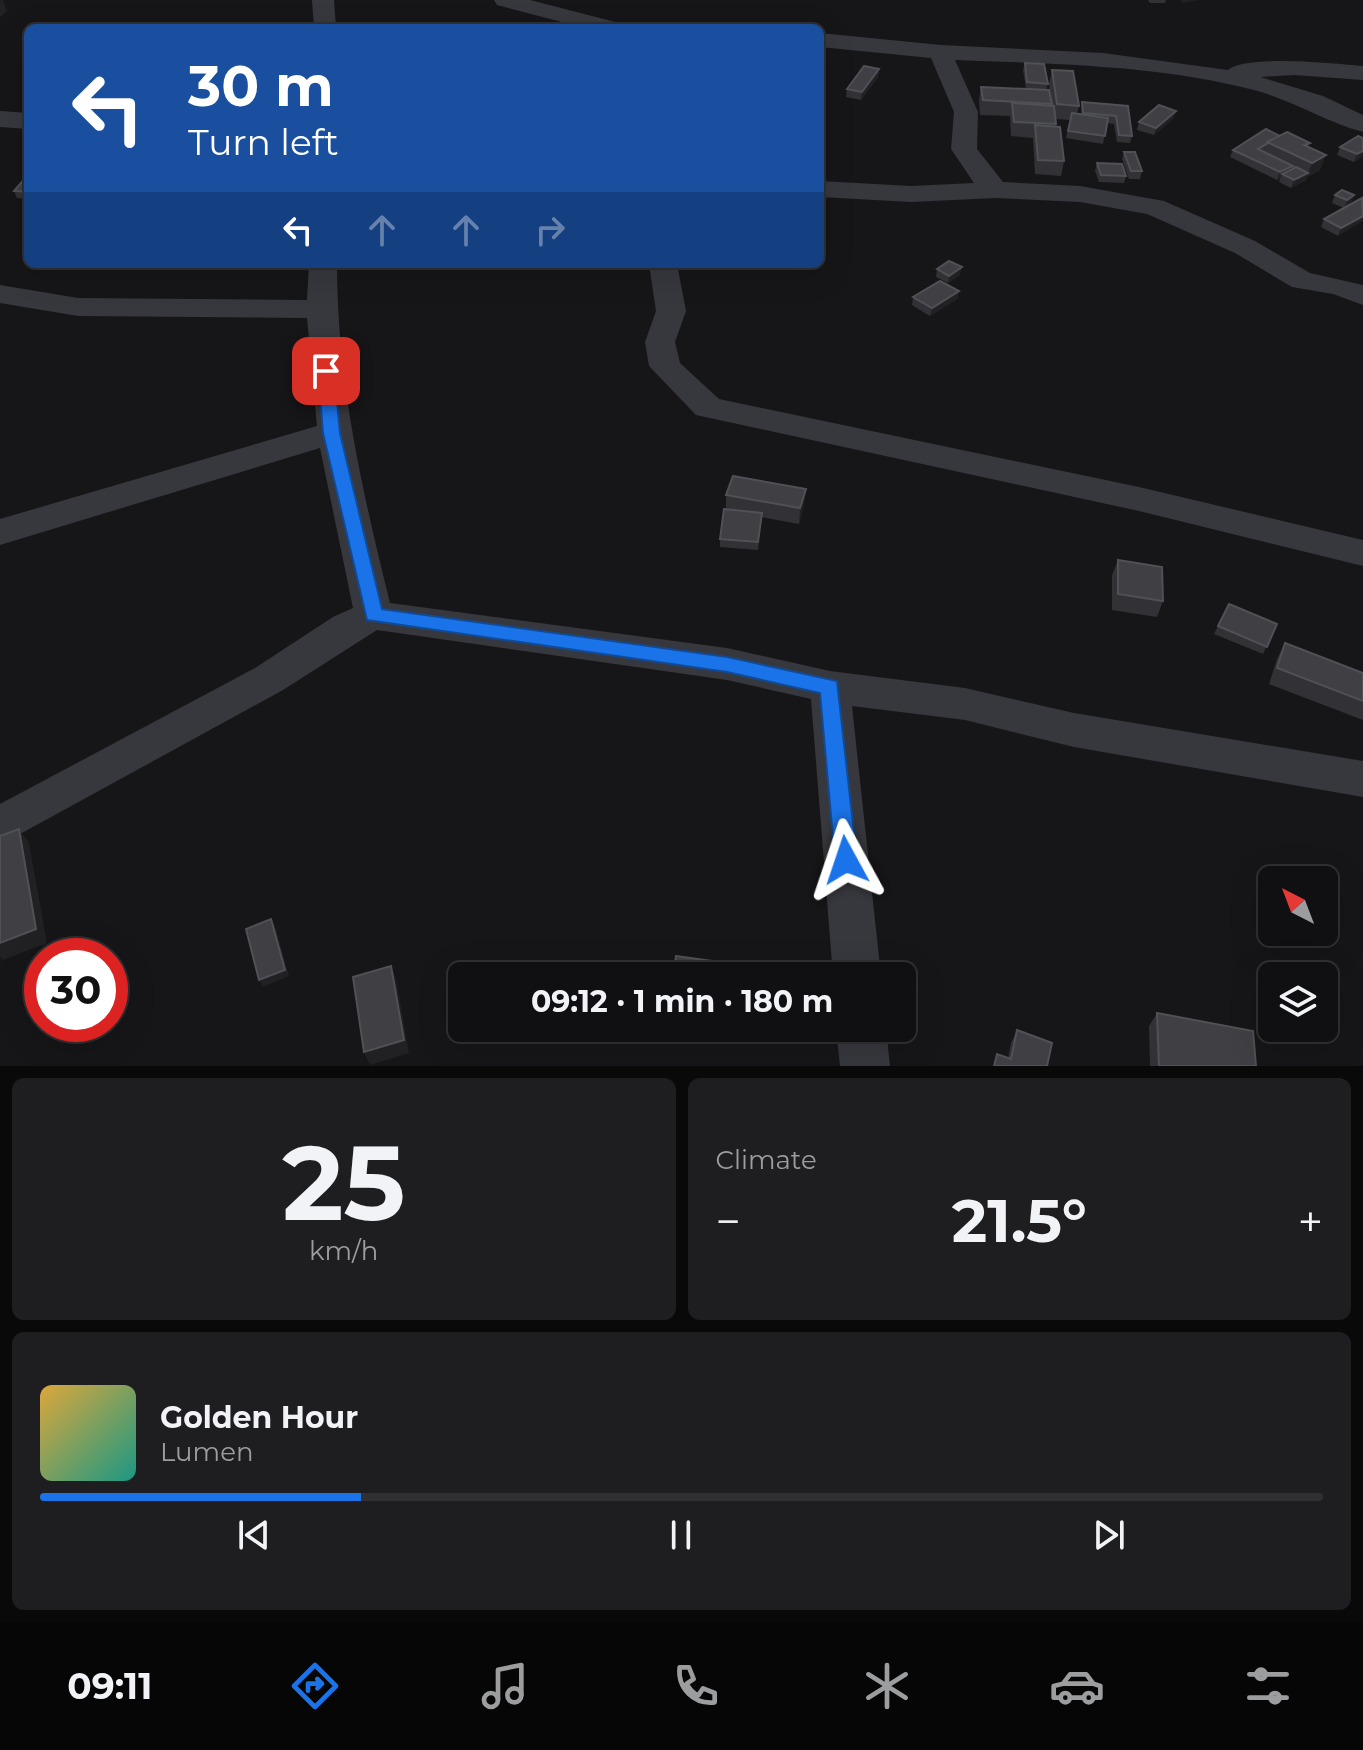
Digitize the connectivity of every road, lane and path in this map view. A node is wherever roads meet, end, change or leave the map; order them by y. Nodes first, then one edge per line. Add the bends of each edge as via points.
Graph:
1 (323, 0) edge
2 (505, 0) edge
3 (325, 24) edge
4 (596, 24) edge
5 (824, 40) edge
6 (941, 52) junction
7 (1222, 73) junction
8 (1363, 73) edge
9 (0, 119) edge
10 (24, 121) edge
11 (1363, 124) edge
12 (824, 189) edge
13 (995, 190) junction
14 (323, 268) edge
15 (664, 268) edge
16 (0, 294) edge
17 (1363, 296) edge
18 (320, 309) junction
19 (332, 433) junction
20 (0, 532) edge
21 (1363, 553) edge
22 (374, 615) junction
23 (830, 687) junction
24 (1363, 779) edge
25 (0, 826) edge
26 (856, 962) edge
27 (862, 1042) edge
28 (865, 1066) edge

1 - 3 street
2 - 4 street
5 - 6 street
6 - 7 street via 1052,55
6 - 13 street via 966,112 964,149
7 - 8 street via 1294,68
7 - 11 street
9 - 10 street
12 - 13 street via 911,194
13 - 17 street via 1080,194 1154,207 1245,247 1302,281
14 - 18 street
15 - 21 street via 671,311 660,342 665,366 708,407
16 - 18 street via 78,307
18 - 19 street
19 - 20 street
19 - 22 street
22 - 23 street via 727,664
22 - 25 street via 269,679
23 - 24 street via 965,704 1074,730
23 - 26 street
27 - 28 street

